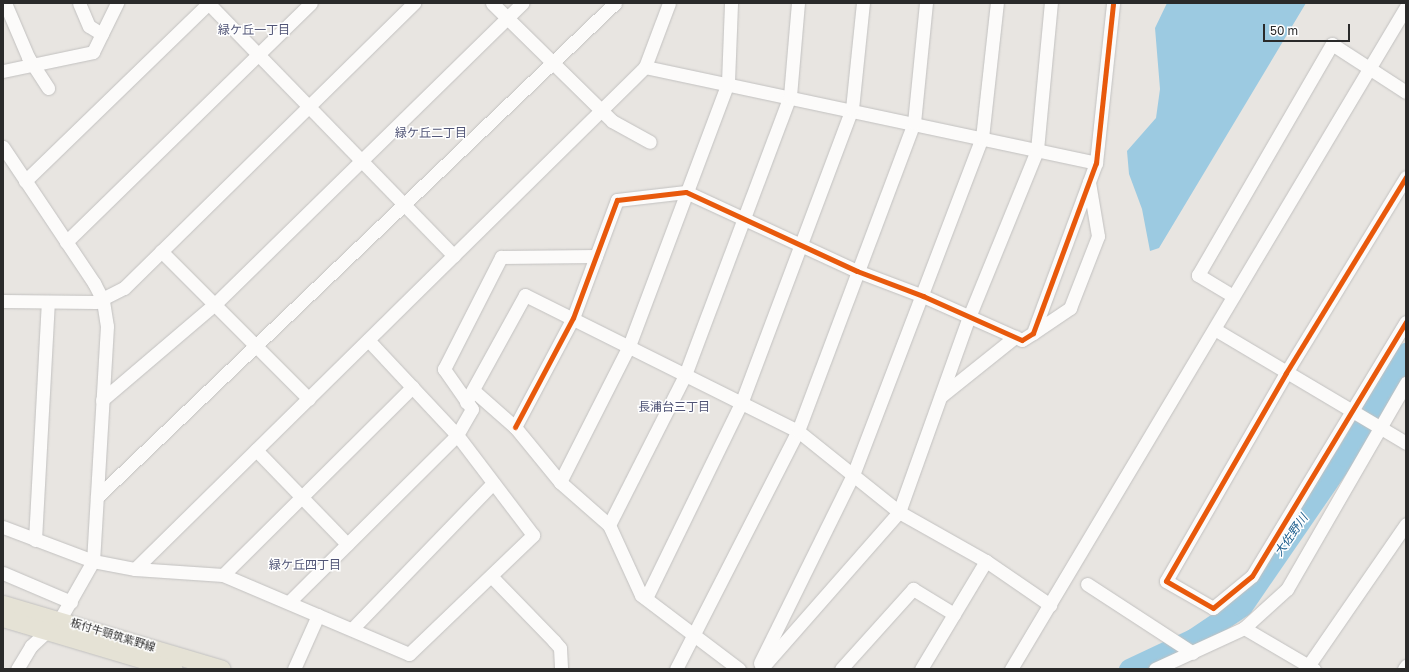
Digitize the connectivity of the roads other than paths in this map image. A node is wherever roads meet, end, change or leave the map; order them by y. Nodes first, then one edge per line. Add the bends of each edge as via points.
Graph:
1 (5, 3) edge
2 (79, 3) edge
3 (117, 3) edge
4 (209, 3) edge
5 (311, 3) edge
6 (414, 3) edge
7 (492, 3) edge
8 (522, 3) edge
9 (615, 3) edge
10 (669, 3) edge
11 (731, 3) edge
12 (798, 3) edge
13 (862, 3) edge
14 (926, 3) edge
15 (997, 3) edge
16 (1051, 3) edge
17 (1112, 3) edge
18 (1406, 7) edge
19 (507, 18) junction
20 (102, 34) junction
21 (258, 55) junction
22 (552, 63) junction
23 (34, 64) junction
24 (645, 67) junction
25 (1369, 69) junction
26 (3, 70) edge
27 (728, 82) junction
28 (48, 88) dead end
29 (1406, 92) edge
30 (790, 96) junction
31 (307, 105) junction
32 (852, 109) junction
33 (601, 111) junction
34 (914, 123) junction
35 (982, 138) junction
36 (650, 142) dead end
37 (3, 147) edge
38 (1037, 150) junction
39 (361, 161) junction
40 (1096, 163) junction
41 (1406, 176) edge
42 (1089, 180) junction
43 (25, 181) junction
44 (686, 192) junction
45 (404, 205) junction
46 (744, 217) junction
47 (66, 242) junction
48 (802, 245) junction
49 (161, 251) junction
50 (454, 256) junction
51 (596, 256) junction
52 (857, 271) junction
53 (923, 296) junction
54 (1233, 296) junction
55 (3, 301) edge
56 (103, 301) junction
57 (48, 303) junction
58 (216, 303) junction
59 (969, 317) junction
60 (573, 318) junction
61 (1406, 322) edge
62 (1216, 330) junction
63 (1033, 333) junction
64 (1015, 338) junction
65 (368, 340) junction
66 (256, 345) junction
67 (630, 346) junction
68 (1286, 373) junction
69 (685, 375) junction
70 (1406, 384) edge
71 (412, 387) junction
72 (470, 396) junction
73 (940, 397) junction
74 (309, 399) junction
75 (102, 400) junction
76 (742, 401) junction
77 (1353, 412) junction
78 (515, 427) junction
79 (1379, 428) junction
80 (798, 431) junction
81 (457, 435) junction
82 (1406, 443) edge
83 (256, 450) junction
84 (853, 475) junction
85 (560, 482) junction
86 (493, 483) junction
87 (97, 497) junction
88 (302, 497) junction
89 (899, 512) junction
90 (1406, 524) edge
91 (608, 525) junction
92 (3, 527) edge
93 (35, 540) junction
94 (347, 544) junction
95 (93, 561) junction
96 (986, 561) junction
97 (136, 569) junction
98 (3, 573) edge
99 (224, 575) junction
100 (491, 576) junction
101 (1088, 584) dead end
102 (646, 598) junction
103 (71, 602) junction
104 (289, 602) junction
105 (3, 604) edge
106 (1050, 605) junction
107 (318, 614) junction
108 (954, 614) junction
109 (3, 618) edge
110 (60, 619) junction
111 (1244, 628) junction
112 (352, 629) junction
113 (46, 630) junction
114 (694, 633) junction
115 (1193, 653) junction
116 (1406, 666) edge
117 (1309, 668) edge
118 (17, 669) edge
119 (174, 669) edge
120 (222, 669) edge
121 (294, 669) edge
122 (561, 669) edge
123 (676, 669) edge
124 (739, 669) edge
125 (757, 669) edge
126 (761, 669) edge
127 (841, 669) edge
128 (921, 669) edge
129 (1010, 669) edge
130 (1155, 669) edge
131 (1404, 669) edge

1 - 23 street
2 - 20 street via 89,26
3 - 20 street
4 - 21 street
4 - 43 street
5 - 21 street
6 - 31 street
7 - 19 street
8 - 19 street
9 - 22 street
10 - 24 street
11 - 27 street
12 - 30 street
13 - 32 street
14 - 34 street
15 - 35 street
16 - 38 street
17 - 40 street
18 - 25 street
19 - 22 street
19 - 39 street
20 - 23 street via 93,52
21 - 31 street
21 - 47 street
22 - 33 street
22 - 45 street
23 - 26 street
23 - 28 street
24 - 27 street
24 - 33 street
25 - 29 street
25 - 54 street
25 - 54 street via 1332,44 1198,275
27 - 30 street
27 - 44 street
30 - 32 street
30 - 46 street
31 - 39 street
31 - 49 street
32 - 34 street
32 - 48 street
33 - 36 street via 612,121
33 - 50 street
34 - 35 street
34 - 52 street
35 - 38 street
35 - 53 street
37 - 43 street
38 - 40 street
38 - 59 street
39 - 45 street
39 - 58 street
40 - 42 street
41 - 68 street
42 - 63 street
42 - 63 street via 1098,236 1070,308
43 - 47 street
44 - 46 street
44 - 51 street via 617,200
44 - 67 street
45 - 50 street
45 - 66 street
46 - 48 street
46 - 69 street
47 - 56 street
48 - 52 street
48 - 76 street
49 - 56 street via 124,288
49 - 58 street
50 - 65 street
51 - 60 street
51 - 72 street via 501,257 444,369
52 - 53 street
52 - 80 street
53 - 59 street
53 - 84 street
54 - 62 street
55 - 57 street
56 - 57 street
56 - 75 street via 107,326
57 - 93 street
58 - 66 street
58 - 75 street
59 - 64 street
59 - 73 street
60 - 67 street
60 - 72 street via 524,295
60 - 78 street
61 - 77 street
62 - 68 street
62 - 106 street
63 - 64 street via 1022,340
64 - 73 street
65 - 71 street
65 - 74 street
66 - 74 street
66 - 87 street
67 - 69 street
67 - 85 street
68 - 77 street
68 - 77 street via 1166,581 1213,608 1252,576
69 - 76 street
69 - 91 street
70 - 79 street
71 - 81 street
71 - 88 street
72 - 78 street
72 - 81 street via 472,409
73 - 89 street
74 - 83 street
75 - 87 street
76 - 80 street
76 - 102 street
77 - 79 street
78 - 85 street
79 - 82 street
79 - 111 street via 1287,589
80 - 84 street
80 - 114 street
81 - 86 street
81 - 94 street
83 - 88 street
83 - 97 street
84 - 89 street
84 - 125 street
85 - 91 street
86 - 100 street via 533,535
86 - 112 street
87 - 95 street
88 - 94 street
88 - 99 street
89 - 96 street
89 - 126 street
90 - 117 street
91 - 102 street via 641,595
92 - 93 street
93 - 95 street
94 - 104 street
95 - 97 street
95 - 103 street
96 - 106 street
96 - 108 street
97 - 99 street
98 - 103 street
99 - 104 street
100 - 112 street via 409,654
100 - 122 street via 557,645
101 - 115 street
102 - 114 street
103 - 110 street
104 - 107 street
105 - 110 main road, 板付牛頸筑紫野線
106 - 129 street
107 - 112 street
107 - 121 street
108 - 127 street via 913,589
108 - 128 street
109 - 113 main road, 板付牛頸筑紫野線
110 - 113 street
110 - 120 main road, 板付牛頸筑紫野線
111 - 115 street
111 - 117 street
113 - 118 street
113 - 119 main road, 板付牛頸筑紫野線
114 - 123 street
114 - 124 street
115 - 130 street
116 - 131 street

